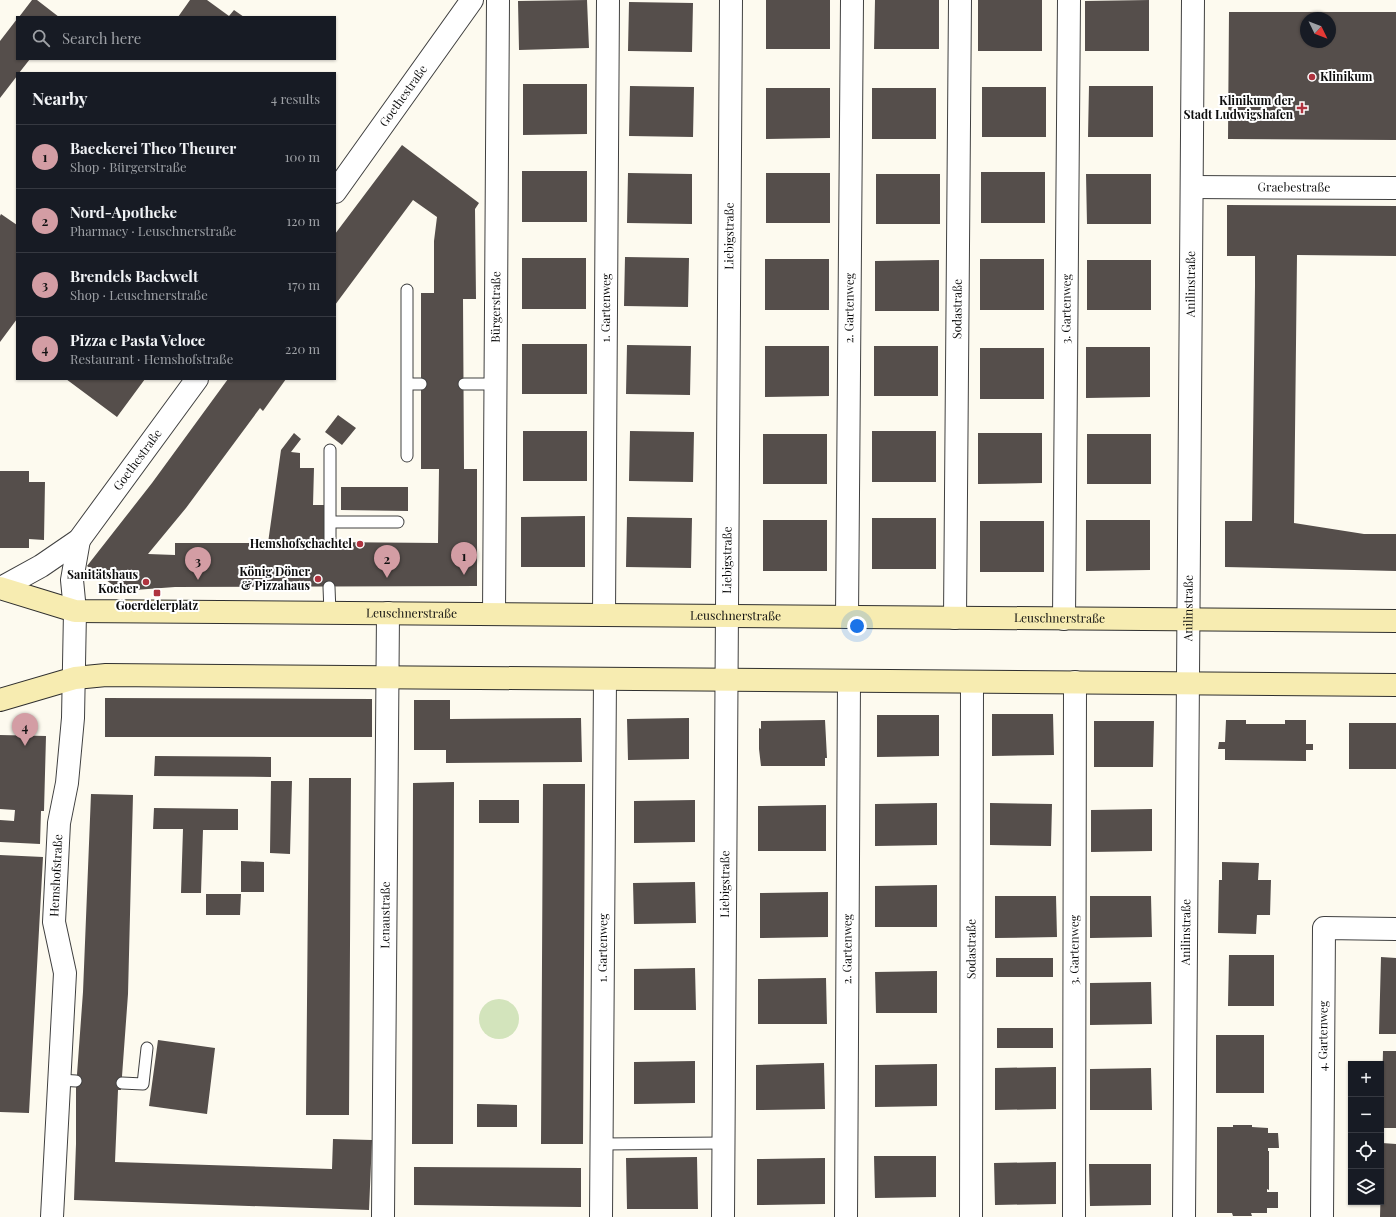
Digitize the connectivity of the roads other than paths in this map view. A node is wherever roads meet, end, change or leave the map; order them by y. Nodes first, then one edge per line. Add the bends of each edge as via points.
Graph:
1 (472, 0) edge
2 (498, 0) edge
3 (608, 0) edge
4 (731, 0) edge
5 (852, 0) edge
6 (960, 0) edge
7 (1069, 0) edge
8 (1193, 0) edge
9 (1192, 187) junction
10 (1396, 188) edge
11 (336, 191) edge
12 (407, 290) dead end
13 (196, 380) edge
14 (407, 384) junction
15 (421, 384) dead end
16 (464, 384) dead end
17 (495, 384) junction
18 (330, 450) dead end
19 (407, 456) dead end
20 (330, 522) junction
21 (398, 522) dead end
22 (79, 540) junction
23 (330, 542) dead end
24 (329, 587) dead end
25 (0, 588) edge
26 (75, 611) junction
27 (330, 613) junction
28 (388, 613) junction
29 (494, 614) junction
30 (604, 615) junction
31 (727, 616) junction
32 (847, 617) junction
33 (955, 618) junction
34 (1064, 619) junction
35 (1189, 620) junction
36 (1396, 621) edge
37 (387, 677) junction
38 (75, 678) junction
39 (605, 679) junction
40 (726, 680) junction
41 (849, 681) junction
42 (972, 682) junction
43 (1074, 682) junction
44 (1188, 683) junction
45 (1396, 685) edge
46 (0, 700) edge
47 (1396, 928) edge
48 (147, 1048) dead end
49 (122, 1083) dead end
50 (724, 1143) junction
51 (602, 1144) junction
52 (52, 1217) edge
53 (384, 1217) edge
54 (601, 1217) edge
55 (723, 1217) edge
56 (846, 1217) edge
57 (971, 1217) edge
58 (1074, 1217) edge
59 (1184, 1217) edge
60 (1322, 1217) edge

1 - 11 street, Goethestraße
2 - 17 street, Bürgerstraße
3 - 30 street, 1. Gartenweg
4 - 31 street, Liebigstraße
5 - 32 street, 2. Gartenweg
6 - 33 street, Sodastraße
7 - 34 street, 3. Gartenweg
8 - 9 street, Anilinstraße
9 - 10 street, Graebestraße
9 - 35 street, Anilinstraße
12 - 14 lane
13 - 22 street, Goethestraße
14 - 15 lane
14 - 19 lane
16 - 17 lane
17 - 29 street, Bürgerstraße
18 - 20 lane
20 - 21 lane
20 - 23 lane
22 - 25 street, Goethestraße via 41,566
22 - 26 street, Goethestraße via 72,580
24 - 27 lane
25 - 26 street
26 - 27 street, Leuschnerstraße
26 - 38 street
27 - 28 street, Leuschnerstraße
28 - 29 street, Leuschnerstraße
28 - 37 street, Lenaustraße
29 - 30 street, Leuschnerstraße
30 - 31 street, Leuschnerstraße
31 - 32 street, Leuschnerstraße
31 - 40 street, Liebigstraße
32 - 33 street, Leuschnerstraße
33 - 34 street, Leuschnerstraße
34 - 35 street, Leuschnerstraße
35 - 36 street, Leuschnerstraße
35 - 44 street, Anilinstraße
37 - 38 street via 106,675
37 - 39 street
37 - 53 street, Lenaustraße
38 - 46 street
38 - 52 street, Hemshofstraße via 68,783 59,823 54,922 64,973 68,1081
39 - 40 street
39 - 51 street, 1. Gartenweg
40 - 41 street
40 - 50 street, Liebigstraße
41 - 42 street
41 - 56 street, 2. Gartenweg
42 - 43 street
42 - 57 street, Sodastraße
43 - 44 street
43 - 58 street, 3. Gartenweg
44 - 45 street
44 - 59 street, Anilinstraße
47 - 60 street, 4. Gartenweg via 1324,928
48 - 49 lane via 143,1084
50 - 51 lane
50 - 55 street, Liebigstraße
51 - 54 street, 1. Gartenweg

